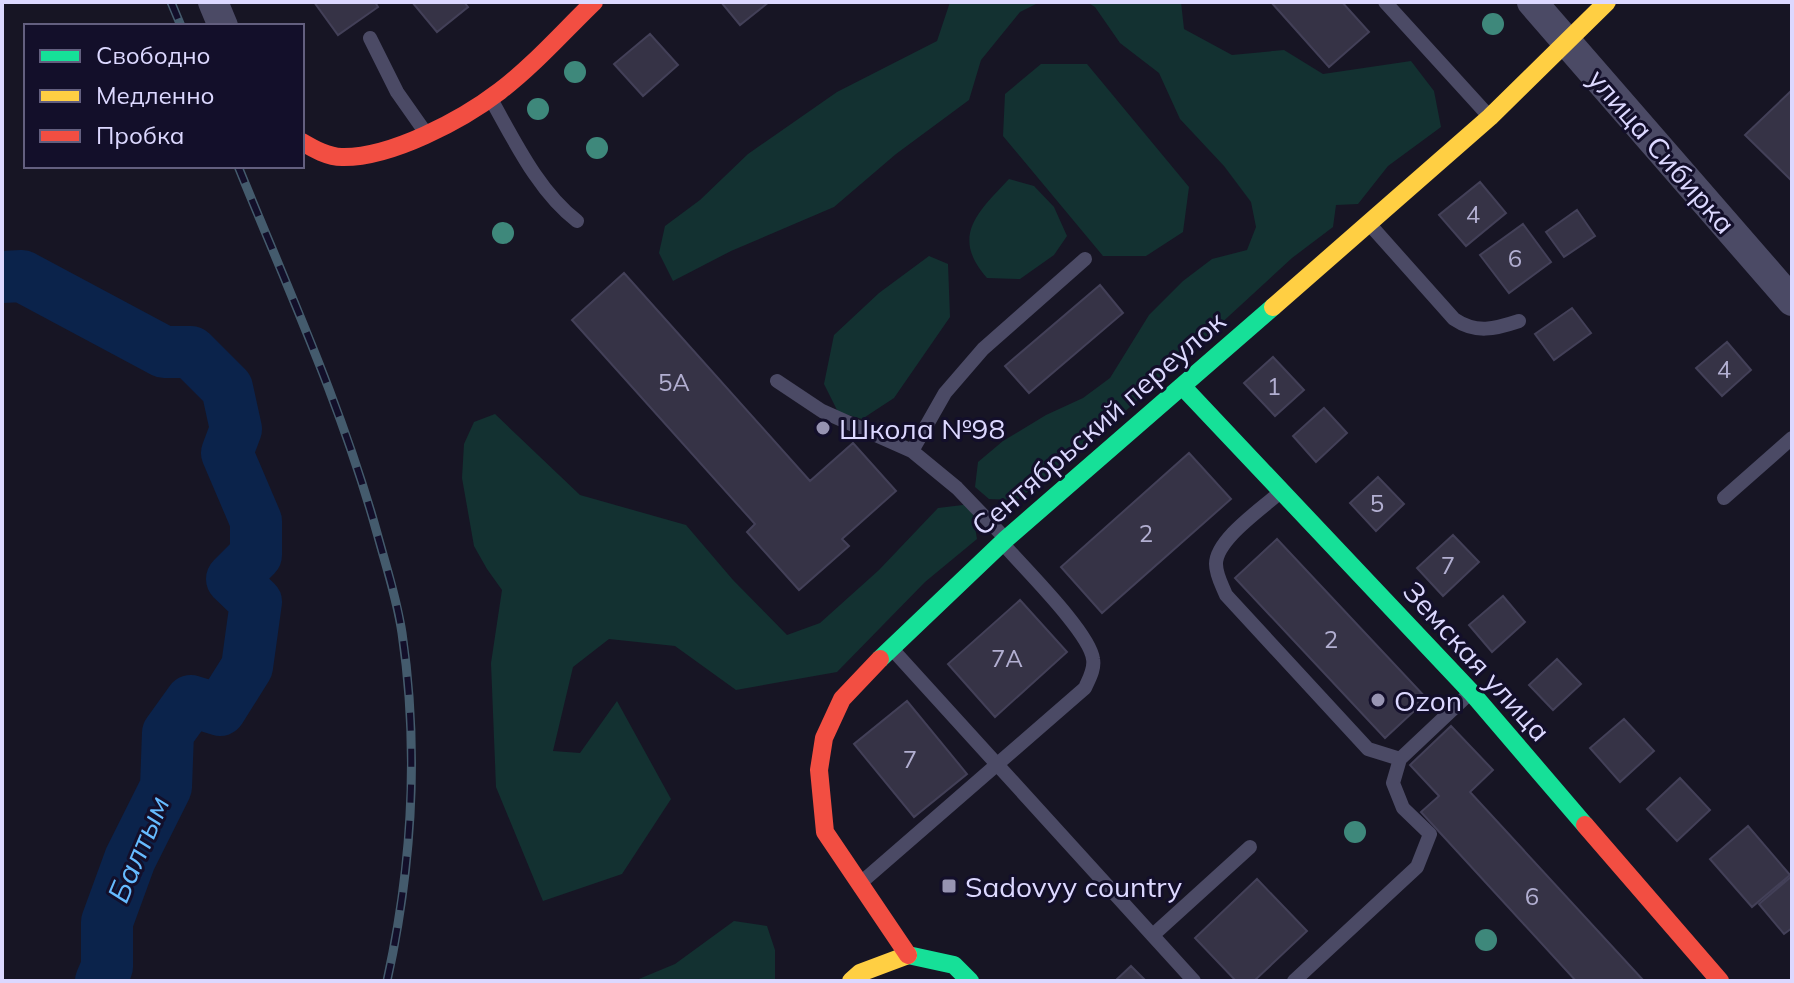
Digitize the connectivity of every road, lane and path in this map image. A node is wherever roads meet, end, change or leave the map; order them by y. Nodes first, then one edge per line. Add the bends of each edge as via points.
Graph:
1 (213, 2) edge
2 (594, 2) edge
3 (1385, 2) edge
4 (1532, 2) edge
5 (1607, 2) edge
6 (222, 24) edge
7 (370, 38) dead end
8 (1568, 43) junction
9 (490, 97) junction
10 (1490, 117) junction
11 (426, 133) junction
12 (304, 143) edge
13 (577, 221) dead end
14 (1369, 223) junction
15 (1085, 259) dead end
16 (1792, 301) edge
17 (1519, 321) dead end
18 (777, 381) dead end
19 (1183, 387) junction
20 (1792, 438) edge
21 (912, 451) junction
22 (1281, 491) junction
23 (1724, 498) dead end
24 (1004, 541) junction
25 (891, 647) junction
26 (1471, 692) junction
27 (1400, 759) junction
28 (998, 766) junction
29 (1250, 847) dead end
30 (860, 883) junction
31 (1153, 935) junction
32 (908, 955) junction
33 (851, 981) edge
34 (970, 981) edge
35 (1194, 981) edge
36 (1294, 981) edge
37 (1720, 981) edge

1 - 6 street
2 - 9 street
3 - 10 lane
4 - 8 street, улица Сибирка
5 - 8 street, Сентябрьский переулок
7 - 11 lane via 397,92
8 - 10 street, Сентябрьский переулок
8 - 16 street, улица Сибирка
9 - 11 street
9 - 13 lane via 532,169
10 - 14 street, Сентябрьский переулок
11 - 12 street via 397,147 342,157
14 - 17 lane via 1465,327 1491,330
14 - 19 street, Сентябрьский переулок
15 - 21 lane via 983,349 945,393
18 - 21 lane via 822,411
19 - 22 street, Земская улица
19 - 24 street, Сентябрьский переулок
20 - 23 lane
21 - 24 lane via 957,488
22 - 26 street, Земская улица
22 - 27 lane via 1219,550 1216,564 1226,595 1368,749
24 - 25 street, Сентябрьский переулок
24 - 28 lane via 1087,643 1093,658 1085,688
25 - 28 lane
25 - 30 street, Сентябрьский переулок via 842,699 824,738 819,770 825,832
26 - 27 lane
26 - 37 street, Земская улица
27 - 36 lane via 1393,783 1403,808 1430,834 1417,867
28 - 30 lane
28 - 31 lane
29 - 31 lane
30 - 32 street, Сентябрьский переулок
31 - 35 lane
32 - 33 street
32 - 34 street via 954,965

